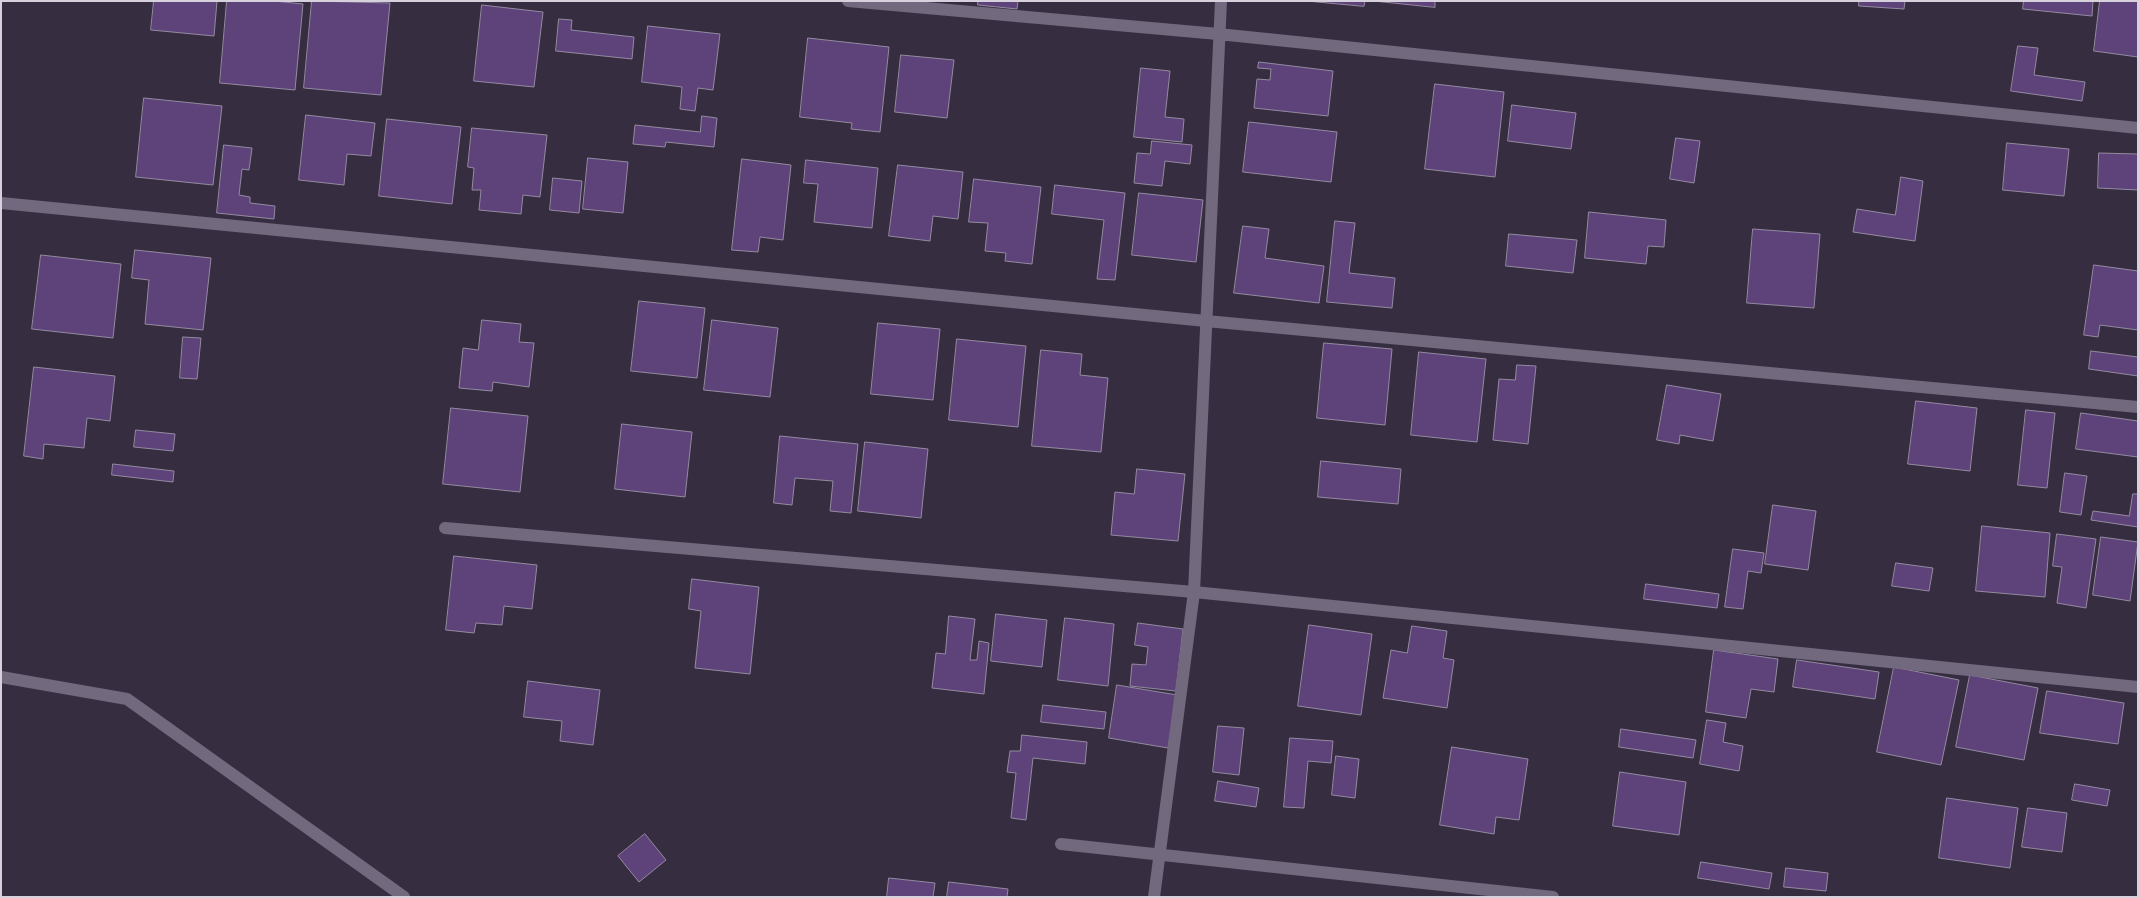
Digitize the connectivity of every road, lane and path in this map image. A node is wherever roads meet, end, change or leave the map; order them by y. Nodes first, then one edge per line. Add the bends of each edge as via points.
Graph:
1 (848, 1) edge
2 (1221, 1) edge
3 (1218, 34) junction
4 (2138, 128) edge
5 (1, 203) edge
6 (1206, 321) junction
7 (2138, 407) edge
8 (445, 528) dead end
9 (1194, 592) junction
10 (1, 677) edge
11 (2138, 687) edge
12 (1061, 844) dead end
13 (1161, 855) junction
14 (404, 897) edge
15 (1154, 897) edge
16 (1552, 897) edge

1 - 3 street
2 - 3 street
3 - 4 street
3 - 6 street
5 - 6 street
6 - 7 street
6 - 9 street
8 - 9 street
9 - 11 street
9 - 13 street
10 - 14 street via 127,699
12 - 13 street
13 - 15 street
13 - 16 street

